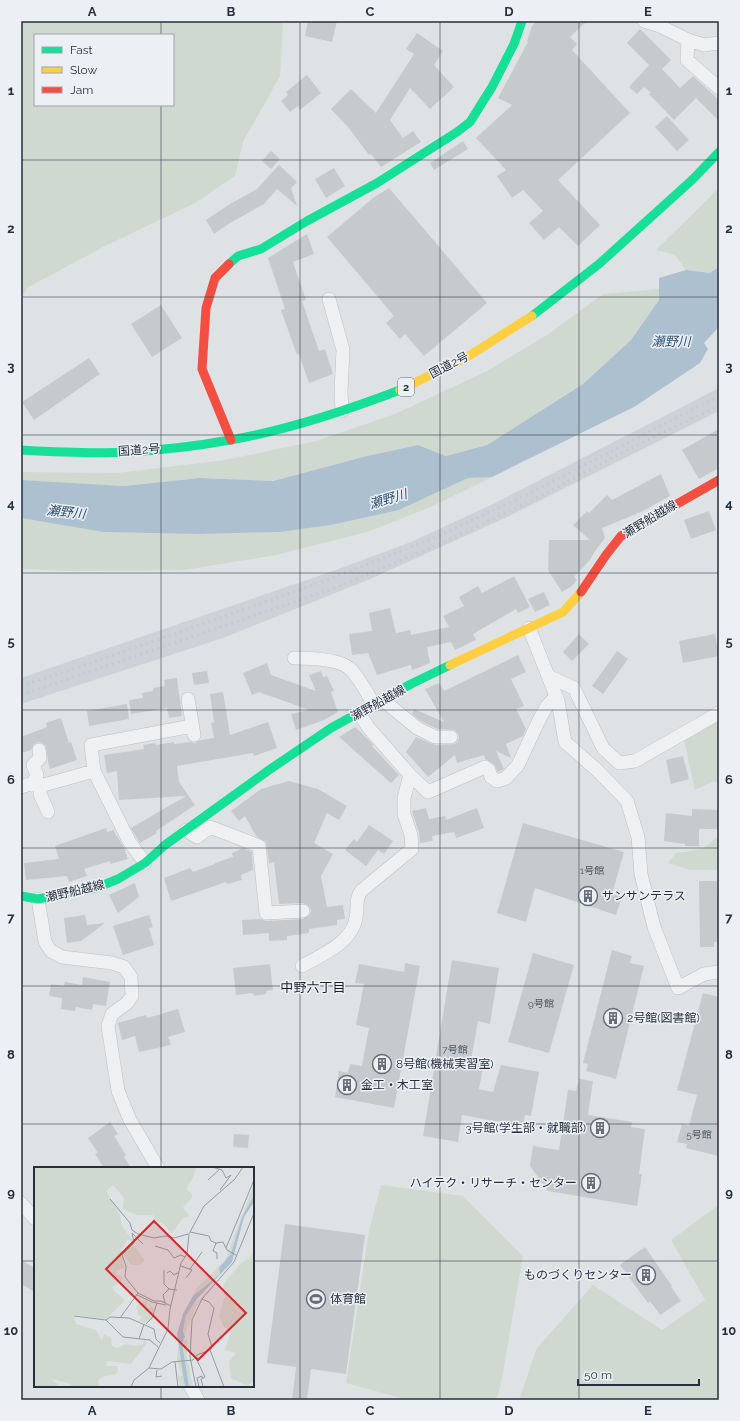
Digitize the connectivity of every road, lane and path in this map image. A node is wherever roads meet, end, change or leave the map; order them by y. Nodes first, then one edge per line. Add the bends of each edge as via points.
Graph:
1 (522, 21) edge
2 (644, 21) edge
3 (688, 40) junction
4 (719, 43) edge
5 (719, 88) edge
6 (719, 152) edge
7 (329, 299) dead end
8 (342, 411) junction
9 (232, 440) junction
10 (21, 450) edge
11 (719, 480) edge
12 (529, 628) junction
13 (294, 658) dead end
14 (548, 676) junction
15 (556, 696) junction
16 (188, 699) dead end
17 (379, 702) junction
18 (359, 713) junction
19 (719, 713) edge
20 (451, 737) dead end
21 (39, 750) dead end
22 (94, 772) junction
23 (410, 775) junction
24 (31, 785) edge
25 (48, 812) dead end
26 (186, 830) junction
27 (145, 863) junction
28 (21, 896) edge
29 (38, 899) junction
30 (303, 911) dead end
31 (302, 966) dead end
32 (719, 972) edge
33 (157, 1167) edge
34 (21, 1203) edge
35 (34, 1218) edge
36 (191, 1387) edge
37 (198, 1400) edge

1 - 9 main road via 514,44 470,122 377,183 261,249 238,256 215,278 206,308 202,369
2 - 3 street
3 - 4 street via 704,45
3 - 5 street via 687,60
6 - 8 main road, 国道2号 / 2 via 692,180 599,264 541,310 467,357 399,390
7 - 8 street via 343,350
8 - 9 main road, 国道2号 / 2
9 - 10 main road, 国道2号 / 2 via 126,452
11 - 12 main road, 瀬野船越線 via 621,536 584,589 563,612
12 - 14 street
12 - 17 main road, 瀬野船越線
13 - 17 street via 332,661 349,668
14 - 15 street
14 - 19 street via 574,688 603,748 618,763 635,761
15 - 23 street via 540,718 518,765 506,778 497,781 485,767 428,792
15 - 32 street via 564,742 598,771 627,801 638,837 641,874 654,927 678,988 704,974
16 - 22 street via 193,731 91,745
17 - 18 main road, 瀬野船越線
17 - 20 street via 435,737
18 - 23 street
18 - 26 main road, 瀬野船越線 via 331,728
21 - 24 street via 40,758 33,765 37,776
22 - 24 street
22 - 27 street via 129,841
23 - 31 street via 404,798 404,814 411,835 412,849 361,891 357,897 356,919 352,931 342,941
24 - 25 street via 40,794
26 - 27 main road, 瀬野船越線
26 - 30 street via 197,837 210,828 260,846 266,913
27 - 29 main road, 瀬野船越線 via 96,888
28 - 29 main road, 瀬野船越線
29 - 33 street via 45,942 51,951 62,957 112,962 124,967 131,977 132,996 128,1003 112,1014 108,1026 118,1091 130,1120
34 - 35 street
36 - 37 street

